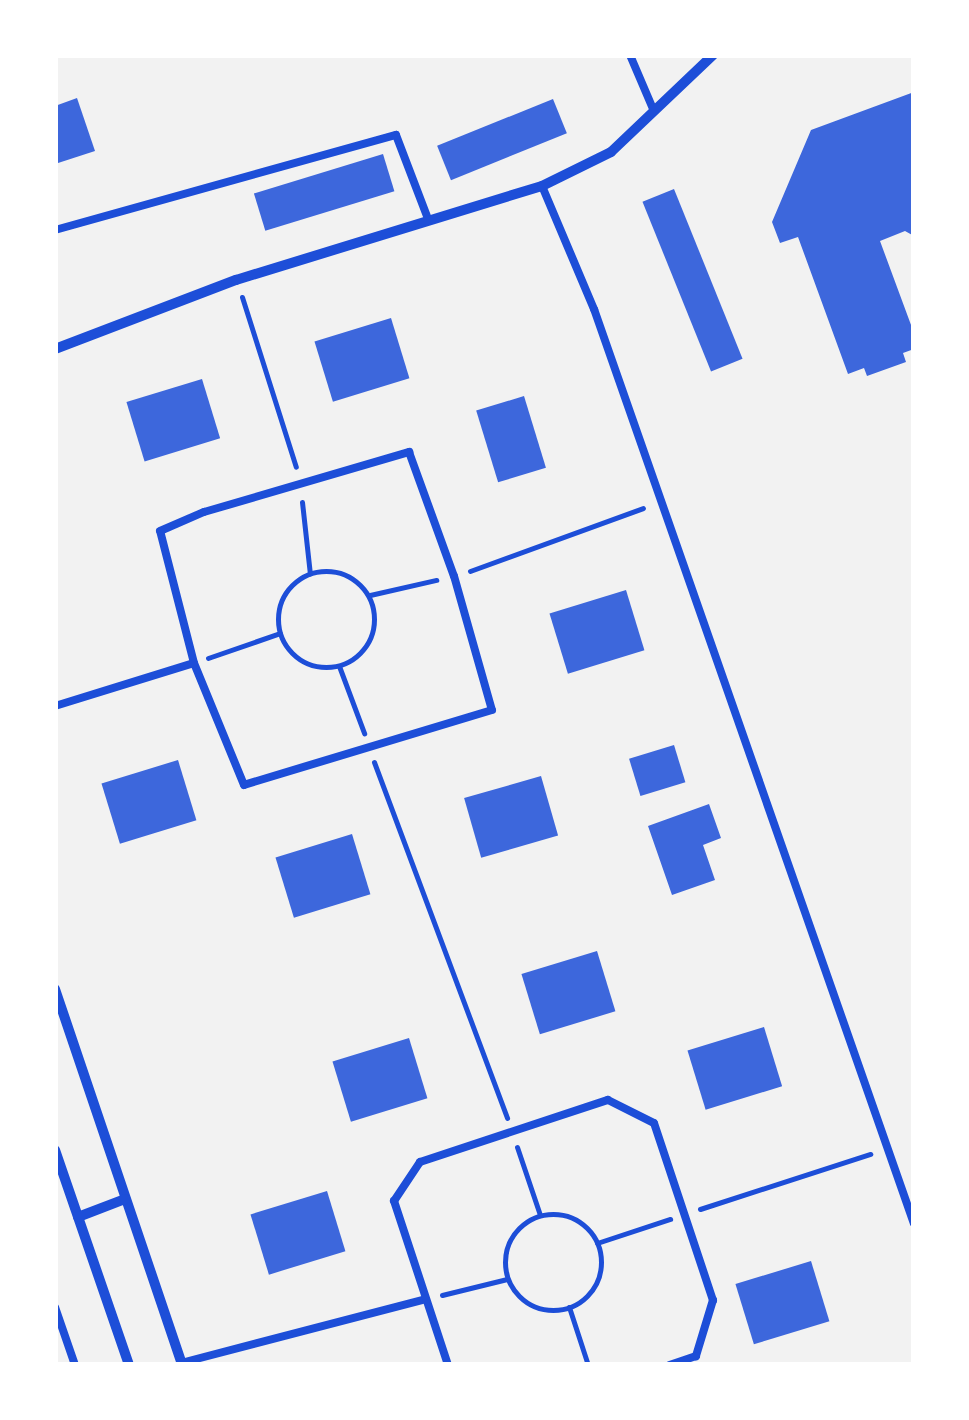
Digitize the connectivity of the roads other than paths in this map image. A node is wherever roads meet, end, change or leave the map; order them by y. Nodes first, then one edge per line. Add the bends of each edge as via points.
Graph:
1 (630, 55) edge
2 (713, 55) edge
3 (653, 109) junction
4 (542, 186) junction
5 (428, 219) junction
6 (55, 230) edge
7 (55, 349) edge
8 (194, 663) junction
9 (55, 706) edge
10 (55, 989) edge
11 (58, 1007) edge
12 (55, 1150) edge
13 (126, 1199) junction
14 (78, 1217) junction
15 (914, 1224) edge
16 (423, 1300) junction
17 (55, 1307) edge
18 (181, 1364) edge
19 (75, 1365) edge
20 (129, 1365) edge
21 (448, 1365) edge
22 (670, 1365) edge

1 - 3 lane
2 - 3 street
3 - 4 street via 611,152
4 - 5 street
4 - 15 lane via 594,309
5 - 6 lane via 396,135
5 - 7 street via 236,280
8 - 8 lane via 160,531 409,452 492,710 244,785
8 - 9 lane
10 - 11 street
11 - 13 street
12 - 14 street
13 - 14 street
13 - 18 street
14 - 20 street
16 - 18 lane
16 - 21 lane
16 - 22 lane via 394,1201 420,1162 608,1100 654,1122 713,1300 696,1356
17 - 19 lane

